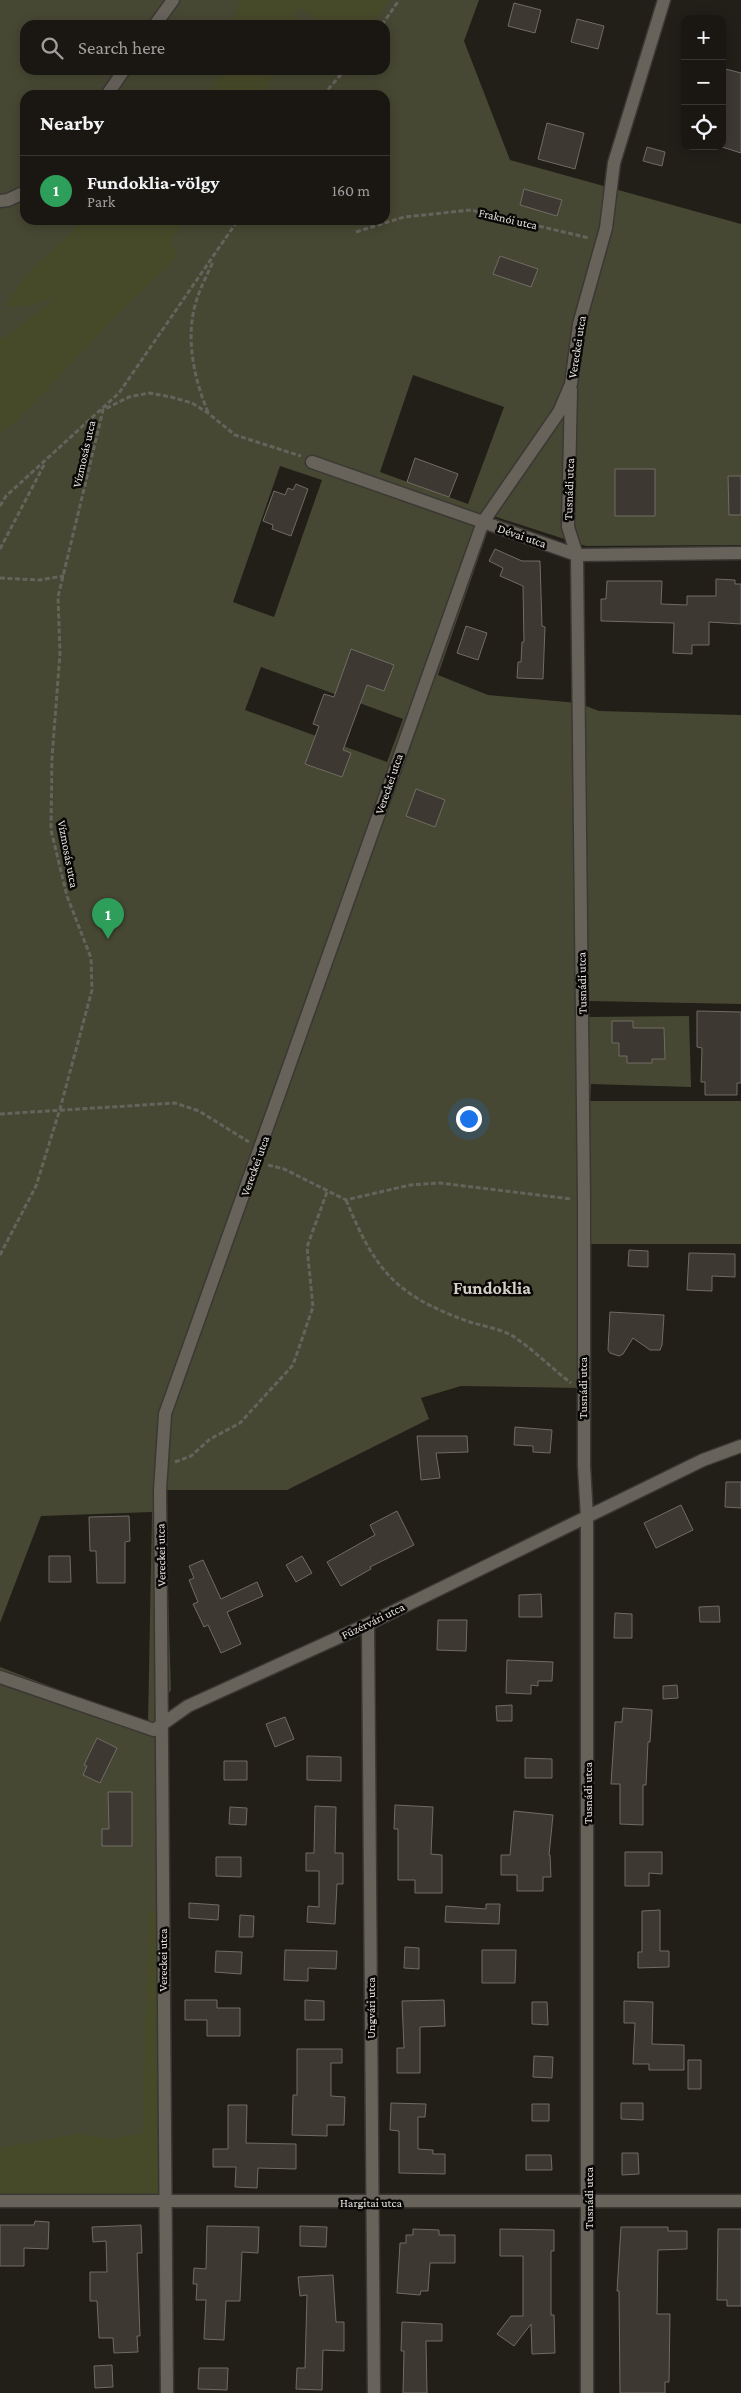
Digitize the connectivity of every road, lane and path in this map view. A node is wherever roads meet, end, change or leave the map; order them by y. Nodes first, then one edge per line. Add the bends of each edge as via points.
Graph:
1 (173, 0) edge
2 (399, 0) edge
3 (664, 0) edge
4 (159, 20) edge
5 (385, 20) edge
6 (121, 75) edge
7 (341, 75) edge
8 (110, 90) edge
9 (327, 90) edge
10 (20, 194) edge
11 (0, 201) edge
12 (390, 221) edge
13 (235, 225) edge
14 (378, 225) edge
15 (356, 232) dead end
16 (602, 241) junction
17 (216, 255) junction
18 (571, 384) junction
19 (103, 410) junction
20 (208, 413) junction
21 (289, 452) dead end
22 (47, 459) junction
23 (312, 462) dead end
24 (0, 506) edge
25 (483, 522) junction
26 (0, 549) edge
27 (741, 553) edge
28 (577, 555) junction
29 (64, 576) junction
30 (0, 578) edge
31 (60, 1109) junction
32 (0, 1114) edge
33 (259, 1155) junction
34 (327, 1192) junction
35 (346, 1200) junction
36 (584, 1200) junction
37 (0, 1255) edge
38 (583, 1393) junction
39 (741, 1446) edge
40 (163, 1467) junction
41 (588, 1517) junction
42 (368, 1624) junction
43 (0, 1676) edge
44 (163, 1725) junction
45 (589, 2200) junction
46 (0, 2201) edge
47 (741, 2201) edge
48 (165, 2202) junction
49 (372, 2203) junction
50 (167, 2393) edge
51 (374, 2393) edge
52 (587, 2393) edge

1 - 4 street
2 - 5 path
3 - 16 street, Vereckei utca via 614,164
6 - 8 street
7 - 9 path
10 - 11 street
12 - 16 path, Fraknói utca via 471,210
13 - 17 path
14 - 15 path, Fraknói utca
16 - 18 street, Vereckei utca via 579,324
17 - 19 path via 119,393
17 - 20 path via 196,302 192,350 199,390
18 - 25 street, Vereckei utca via 559,412
18 - 28 street, Tusnádi utca via 568,527
19 - 20 path via 129,397 149,393 192,403
19 - 22 path
19 - 29 path, Vízmosás utca
20 - 21 path via 235,435
22 - 24 path via 6,496
22 - 26 path
23 - 25 street, Dévai utca
25 - 28 street, Dévai utca
25 - 33 street, Vereckei utca
27 - 28 street, Dévai utca
28 - 36 street, Tusnádi utca
29 - 30 path via 39,580
29 - 31 path, Vízmosás utca via 58,597 60,654 52,758 52,830 67,896 92,958 92,990
31 - 32 path
31 - 33 path via 175,1102 199,1111
31 - 37 path, Vízmosás utca via 36,1186
33 - 34 path
33 - 40 street, Vereckei utca via 165,1414
34 - 35 path
34 - 40 path via 308,1247 313,1307 292,1365 240,1423 210,1439 191,1456
35 - 36 path via 410,1185 440,1183
35 - 38 path via 374,1258 395,1284 424,1304 510,1335
36 - 38 street, Tusnádi utca
38 - 41 street, Tusnádi utca
39 - 41 street, Füzérvári utca via 703,1460
40 - 44 street, Vereckei utca via 160,1490
41 - 42 street, Füzérvári utca
41 - 45 street, Tusnádi utca
42 - 44 street, Füzérvári utca via 188,1706
42 - 49 street, Ungvári utca
43 - 44 street via 154,1730
44 - 48 street, Vereckei utca
45 - 47 street, Hargitai utca
45 - 49 street, Hargitai utca
45 - 52 street, Tusnádi utca
46 - 48 street, Hargitai utca
48 - 49 street, Hargitai utca
48 - 50 street, Vereckei utca
49 - 51 street, Ungvári utca

